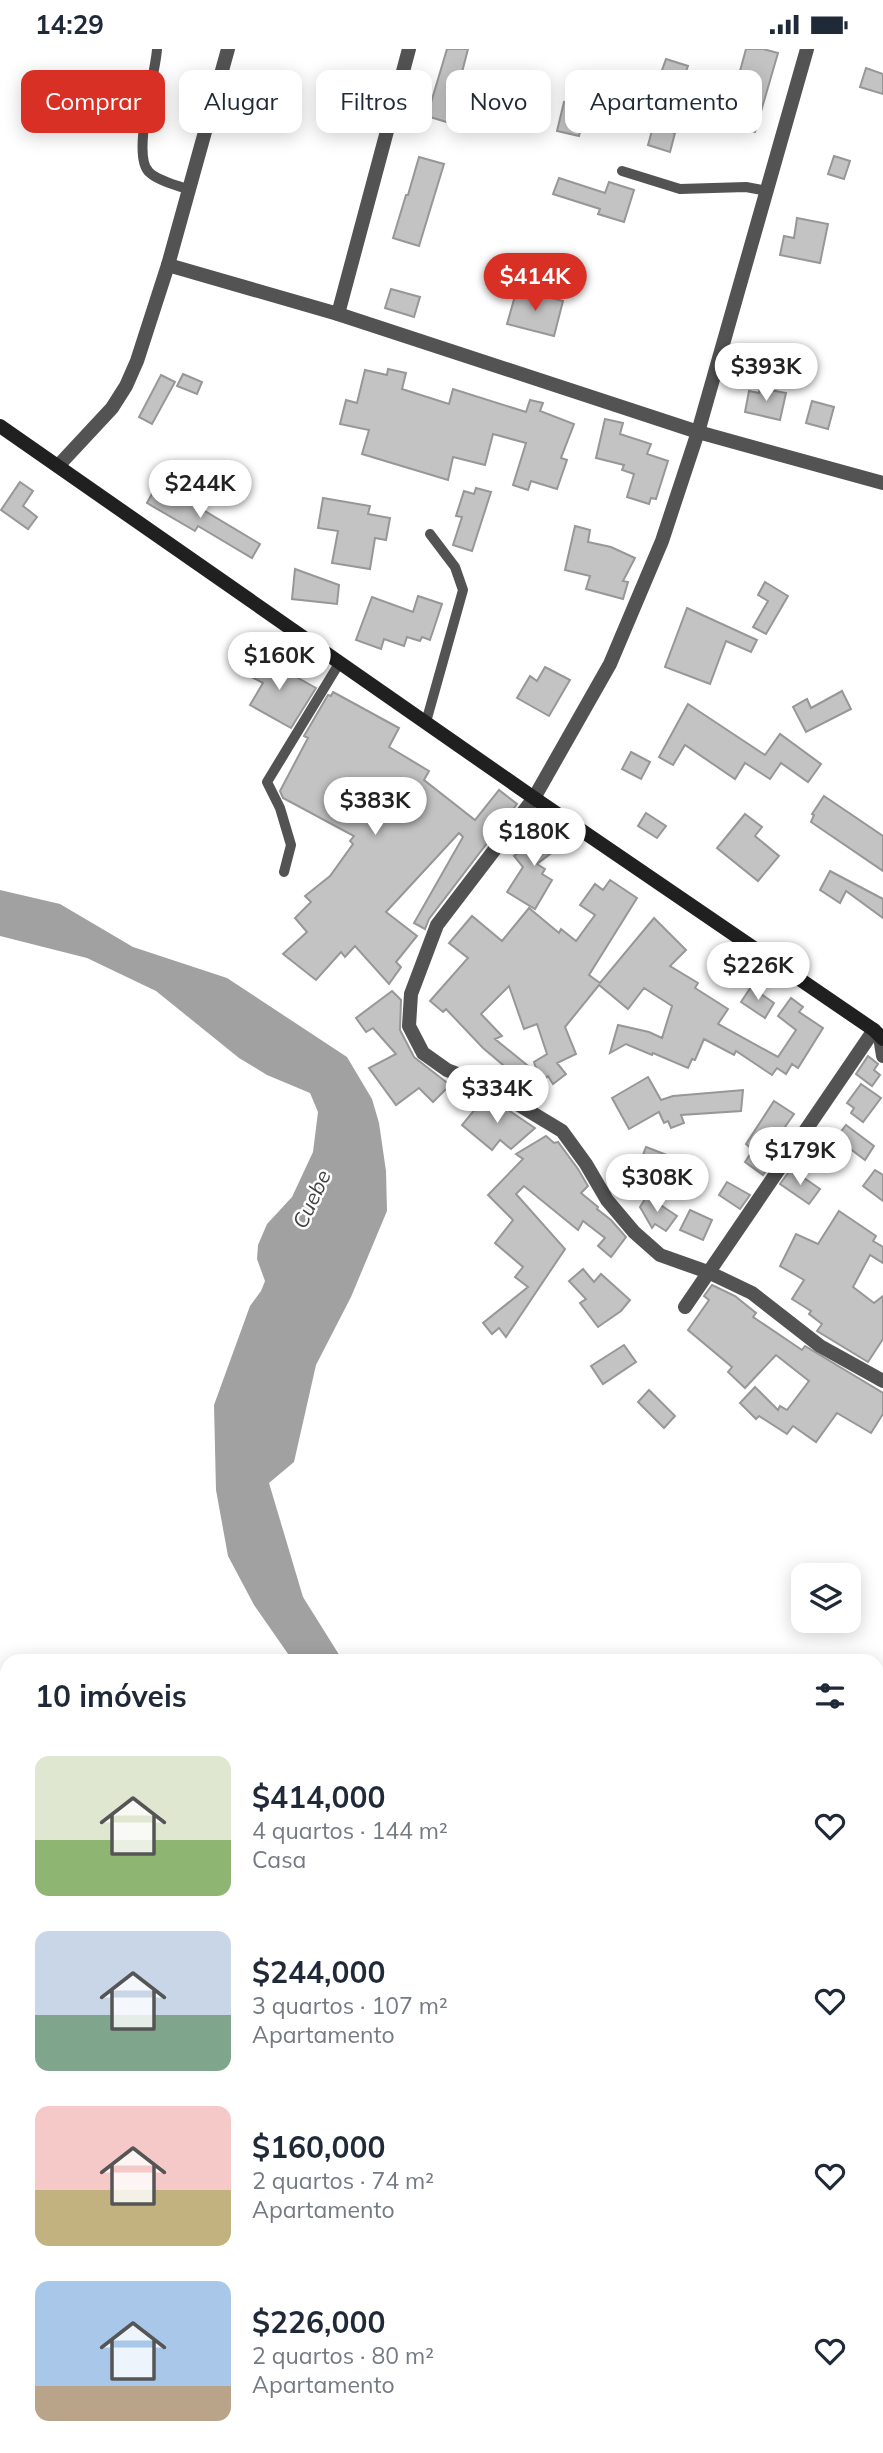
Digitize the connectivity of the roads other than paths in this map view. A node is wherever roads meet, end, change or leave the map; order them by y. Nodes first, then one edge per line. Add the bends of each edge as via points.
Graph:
1 (157, 49) edge
2 (228, 49) edge
3 (409, 49) edge
4 (807, 49) edge
5 (622, 171) dead end
6 (189, 190) junction
7 (767, 191) junction
8 (168, 265) junction
9 (338, 314) junction
10 (0, 426) edge
11 (698, 432) junction
12 (58, 466) junction
13 (883, 484) edge
14 (430, 534) dead end
15 (340, 662) junction
16 (426, 722) junction
17 (534, 798) junction
18 (284, 872) dead end
19 (879, 1035) edge
20 (883, 1056) edge
21 (708, 1272) junction
22 (685, 1307) dead end
23 (883, 1381) edge

1 - 6 lane via 147,102 145,167
2 - 6 street
3 - 9 street
4 - 7 street
5 - 7 lane via 680,189 746,187
6 - 8 street
7 - 11 street
8 - 9 street
8 - 12 street via 126,386
9 - 11 street
10 - 12 main road
11 - 13 street
11 - 17 street via 662,541 610,664
12 - 15 main road
14 - 16 lane via 455,567 463,590
15 - 16 main road
15 - 18 lane via 267,782 291,845
16 - 17 main road
17 - 19 main road
17 - 21 street via 437,925 411,994 409,1026 423,1053 447,1070 486,1084 562,1131 607,1200 660,1255
19 - 20 street
19 - 21 street
21 - 22 street
21 - 23 street via 752,1293 820,1346

